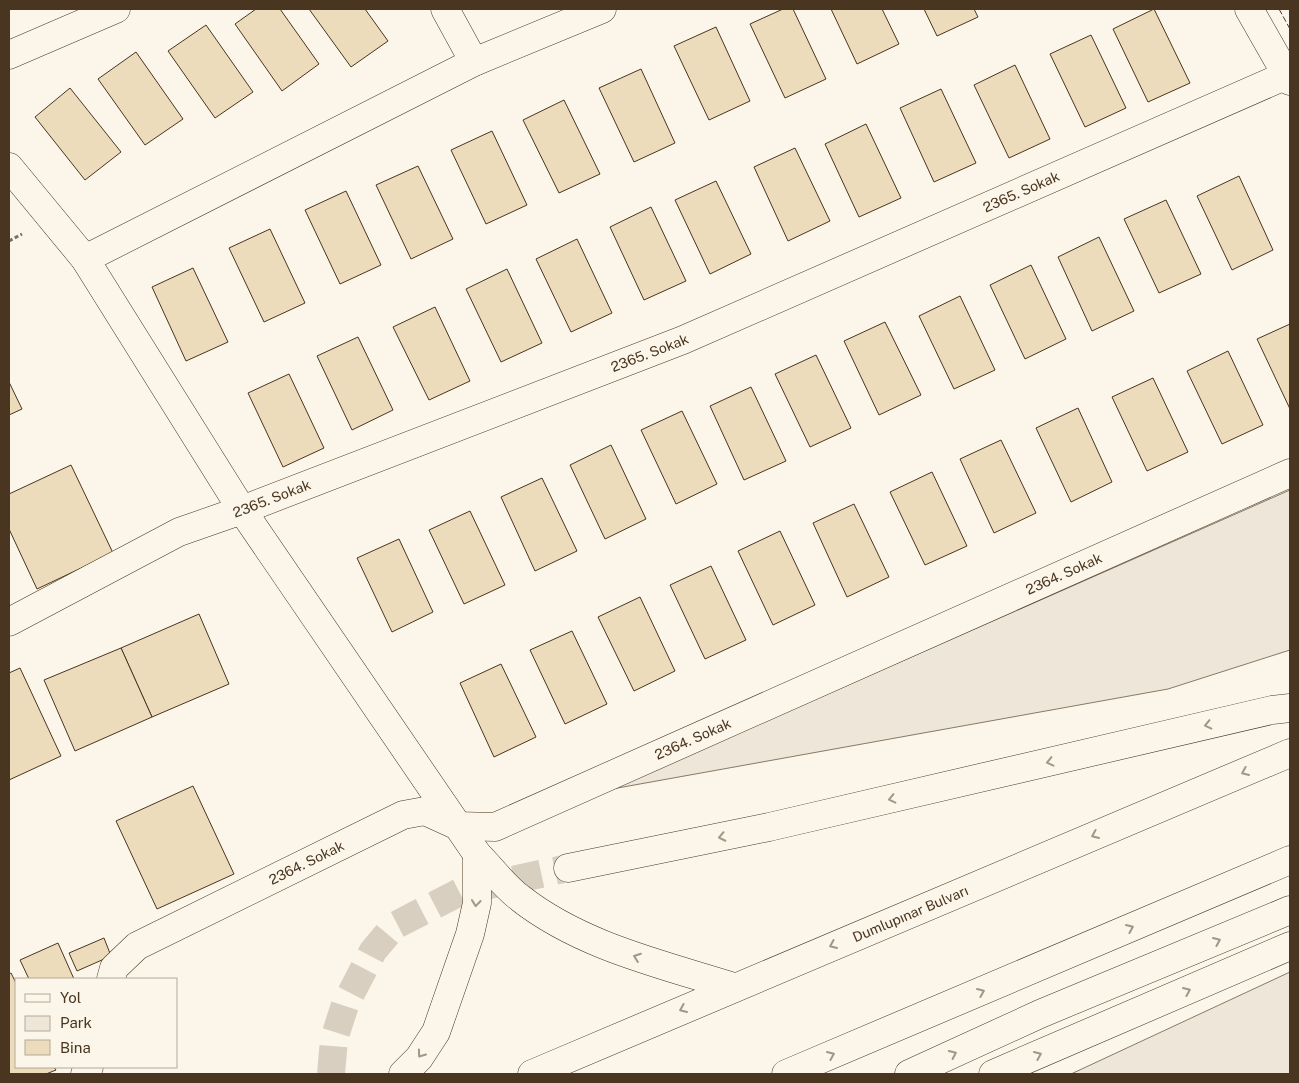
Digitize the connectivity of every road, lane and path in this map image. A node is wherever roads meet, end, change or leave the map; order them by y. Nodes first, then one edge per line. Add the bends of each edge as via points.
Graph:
1 (116, 9) edge
2 (445, 9) edge
3 (602, 9) edge
4 (1249, 9) edge
5 (9, 55) edge
6 (474, 62) junction
7 (1289, 78) edge
8 (9, 167) edge
9 (22, 234) dead end
10 (9, 241) edge
11 (85, 259) junction
12 (1290, 473) edge
13 (242, 510) junction
14 (9, 622) edge
15 (1290, 708) edge
16 (1290, 753) edge
17 (458, 826) junction
18 (477, 854) junction
19 (1290, 860) edge
20 (568, 868) tunnel mouth
21 (1290, 910) edge
22 (1290, 946) edge
23 (112, 978) edge
24 (734, 987) junction
25 (403, 1074) edge
26 (532, 1074) edge
27 (786, 1074) edge
28 (909, 1074) edge
29 (993, 1074) edge

1 - 5 main road
2 - 6 main road
3 - 6 main road
4 - 7 main road
6 - 11 main road
7 - 13 main road, 2365. Sokak via 683,340
8 - 11 main road
9 - 10 path
11 - 13 main road
12 - 17 main road, 2364. Sokak via 546,806 495,827
13 - 14 main road, 2365. Sokak via 179,532
13 - 17 main road
15 -> 20 main road via 770,827
16 -> 24 main road, Dumlupınar Bulvarı
17 - 18 main road
17 - 23 main road, 2364. Sokak via 425,812 403,815 137,946 114,968
24 -> 18 main road via 640,958 567,929 519,897
18 -> 25 main road via 478,902 470,934 436,1032 420,1058
27 -> 19 main road
28 -> 21 main road via 1040,1014
29 -> 22 main road
24 -> 26 main road, Dumlupınar Bulvarı

